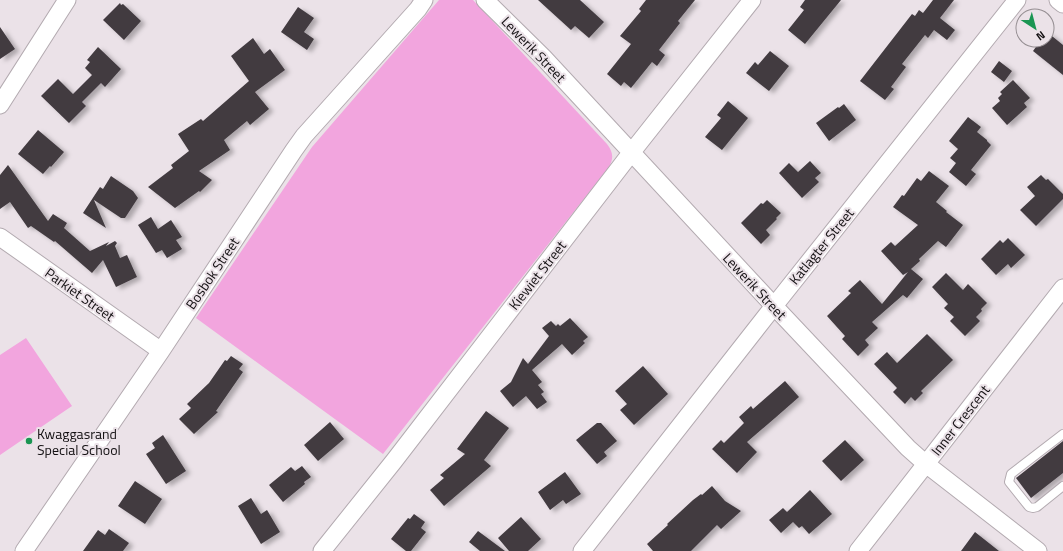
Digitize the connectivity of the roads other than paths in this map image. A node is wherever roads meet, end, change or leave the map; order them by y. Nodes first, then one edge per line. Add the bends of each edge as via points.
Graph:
1 (67, 0) edge
2 (752, 0) edge
3 (1017, 0) edge
4 (1058, 0) edge
5 (486, 1) edge
6 (423, 3) edge
7 (1063, 4) edge
8 (0, 105) edge
9 (631, 152) junction
10 (0, 237) edge
11 (1062, 291) edge
12 (774, 306) junction
13 (161, 350) junction
14 (1063, 434) edge
15 (926, 464) junction
16 (1063, 486) edge
17 (24, 551) edge
18 (322, 551) edge
19 (582, 551) edge
20 (858, 551) edge
21 (1038, 551) edge

1 - 8 street
2 - 9 street, Kiewiet Street
3 - 12 street, Katlagter Street
4 - 7 street
5 - 9 street, Lewerik Street via 543,57
6 - 13 street, Bosbok Street via 301,141
9 - 12 street, Lewerik Street
9 - 18 street, Kiewiet Street
10 - 13 street, Parkiet Street
11 - 15 street, Inner Crescent
12 - 15 street, Lewerik Street
12 - 19 street, Katlagter Street
13 - 17 street, Bosbok Street
14 - 16 lane via 1011,474 1009,479 1029,507 1034,508
15 - 20 street, Inner Crescent
15 - 21 street, Lewerik Street

